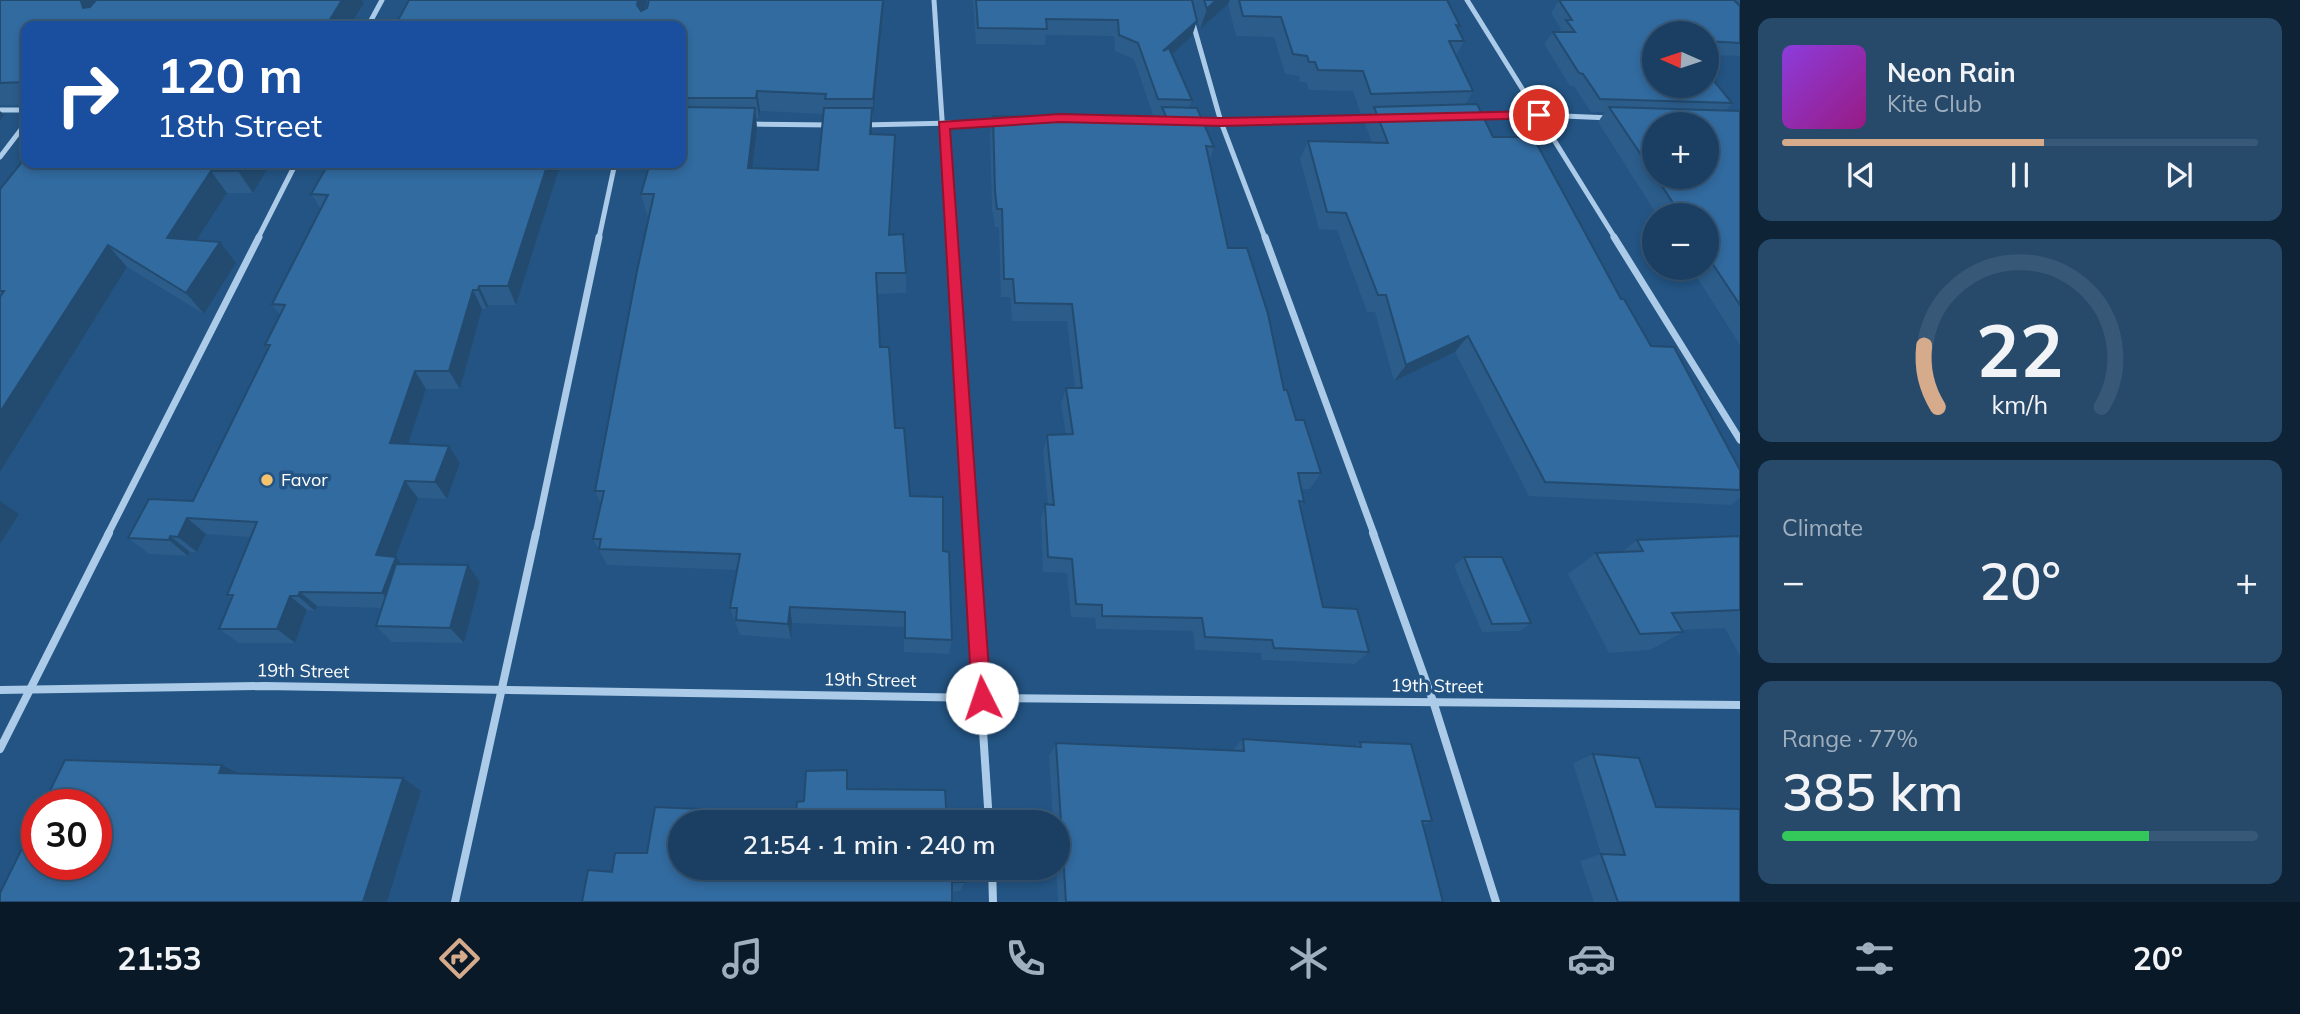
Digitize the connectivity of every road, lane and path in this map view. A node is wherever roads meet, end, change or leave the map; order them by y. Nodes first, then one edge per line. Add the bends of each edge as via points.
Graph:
1 (382, 0) edge
2 (934, 0) edge
3 (1466, 0) edge
4 (1190, 12) edge
5 (371, 21) edge
6 (0, 110) edge
7 (21, 110) edge
8 (1539, 115) junction
9 (1470, 117) edge
10 (1387, 119) edge
11 (1619, 119) edge
12 (1009, 121) edge
13 (1194, 121) edge
14 (1221, 122) junction
15 (734, 124) edge
16 (839, 125) edge
17 (852, 125) edge
18 (944, 125) junction
19 (21, 130) edge
20 (0, 157) edge
21 (293, 168) edge
22 (614, 168) edge
23 (1740, 440) edge
24 (0, 690) edge
25 (503, 690) junction
26 (29, 691) junction
27 (982, 698) junction
28 (1433, 701) junction
29 (1740, 705) edge
30 (0, 749) edge
31 (988, 810) edge
32 (992, 880) edge
33 (455, 902) edge
34 (993, 902) edge
35 (1496, 902) edge

1 - 5 street
2 - 18 street
3 - 8 street
4 - 14 street
6 - 7 street
8 - 9 street
8 - 11 street
8 - 23 street
10 - 14 street
12 - 18 street
13 - 14 street
14 - 28 street
15 - 16 street
17 - 18 street
18 - 27 street
19 - 20 street
21 - 26 street
22 - 25 street
24 - 26 street, 19th Street
25 - 26 street, 19th Street via 264,686
25 - 27 street, 19th Street
25 - 33 street
26 - 30 street
27 - 28 street, 19th Street
27 - 31 street
28 - 29 street, 19th Street
28 - 35 street
32 - 34 street

